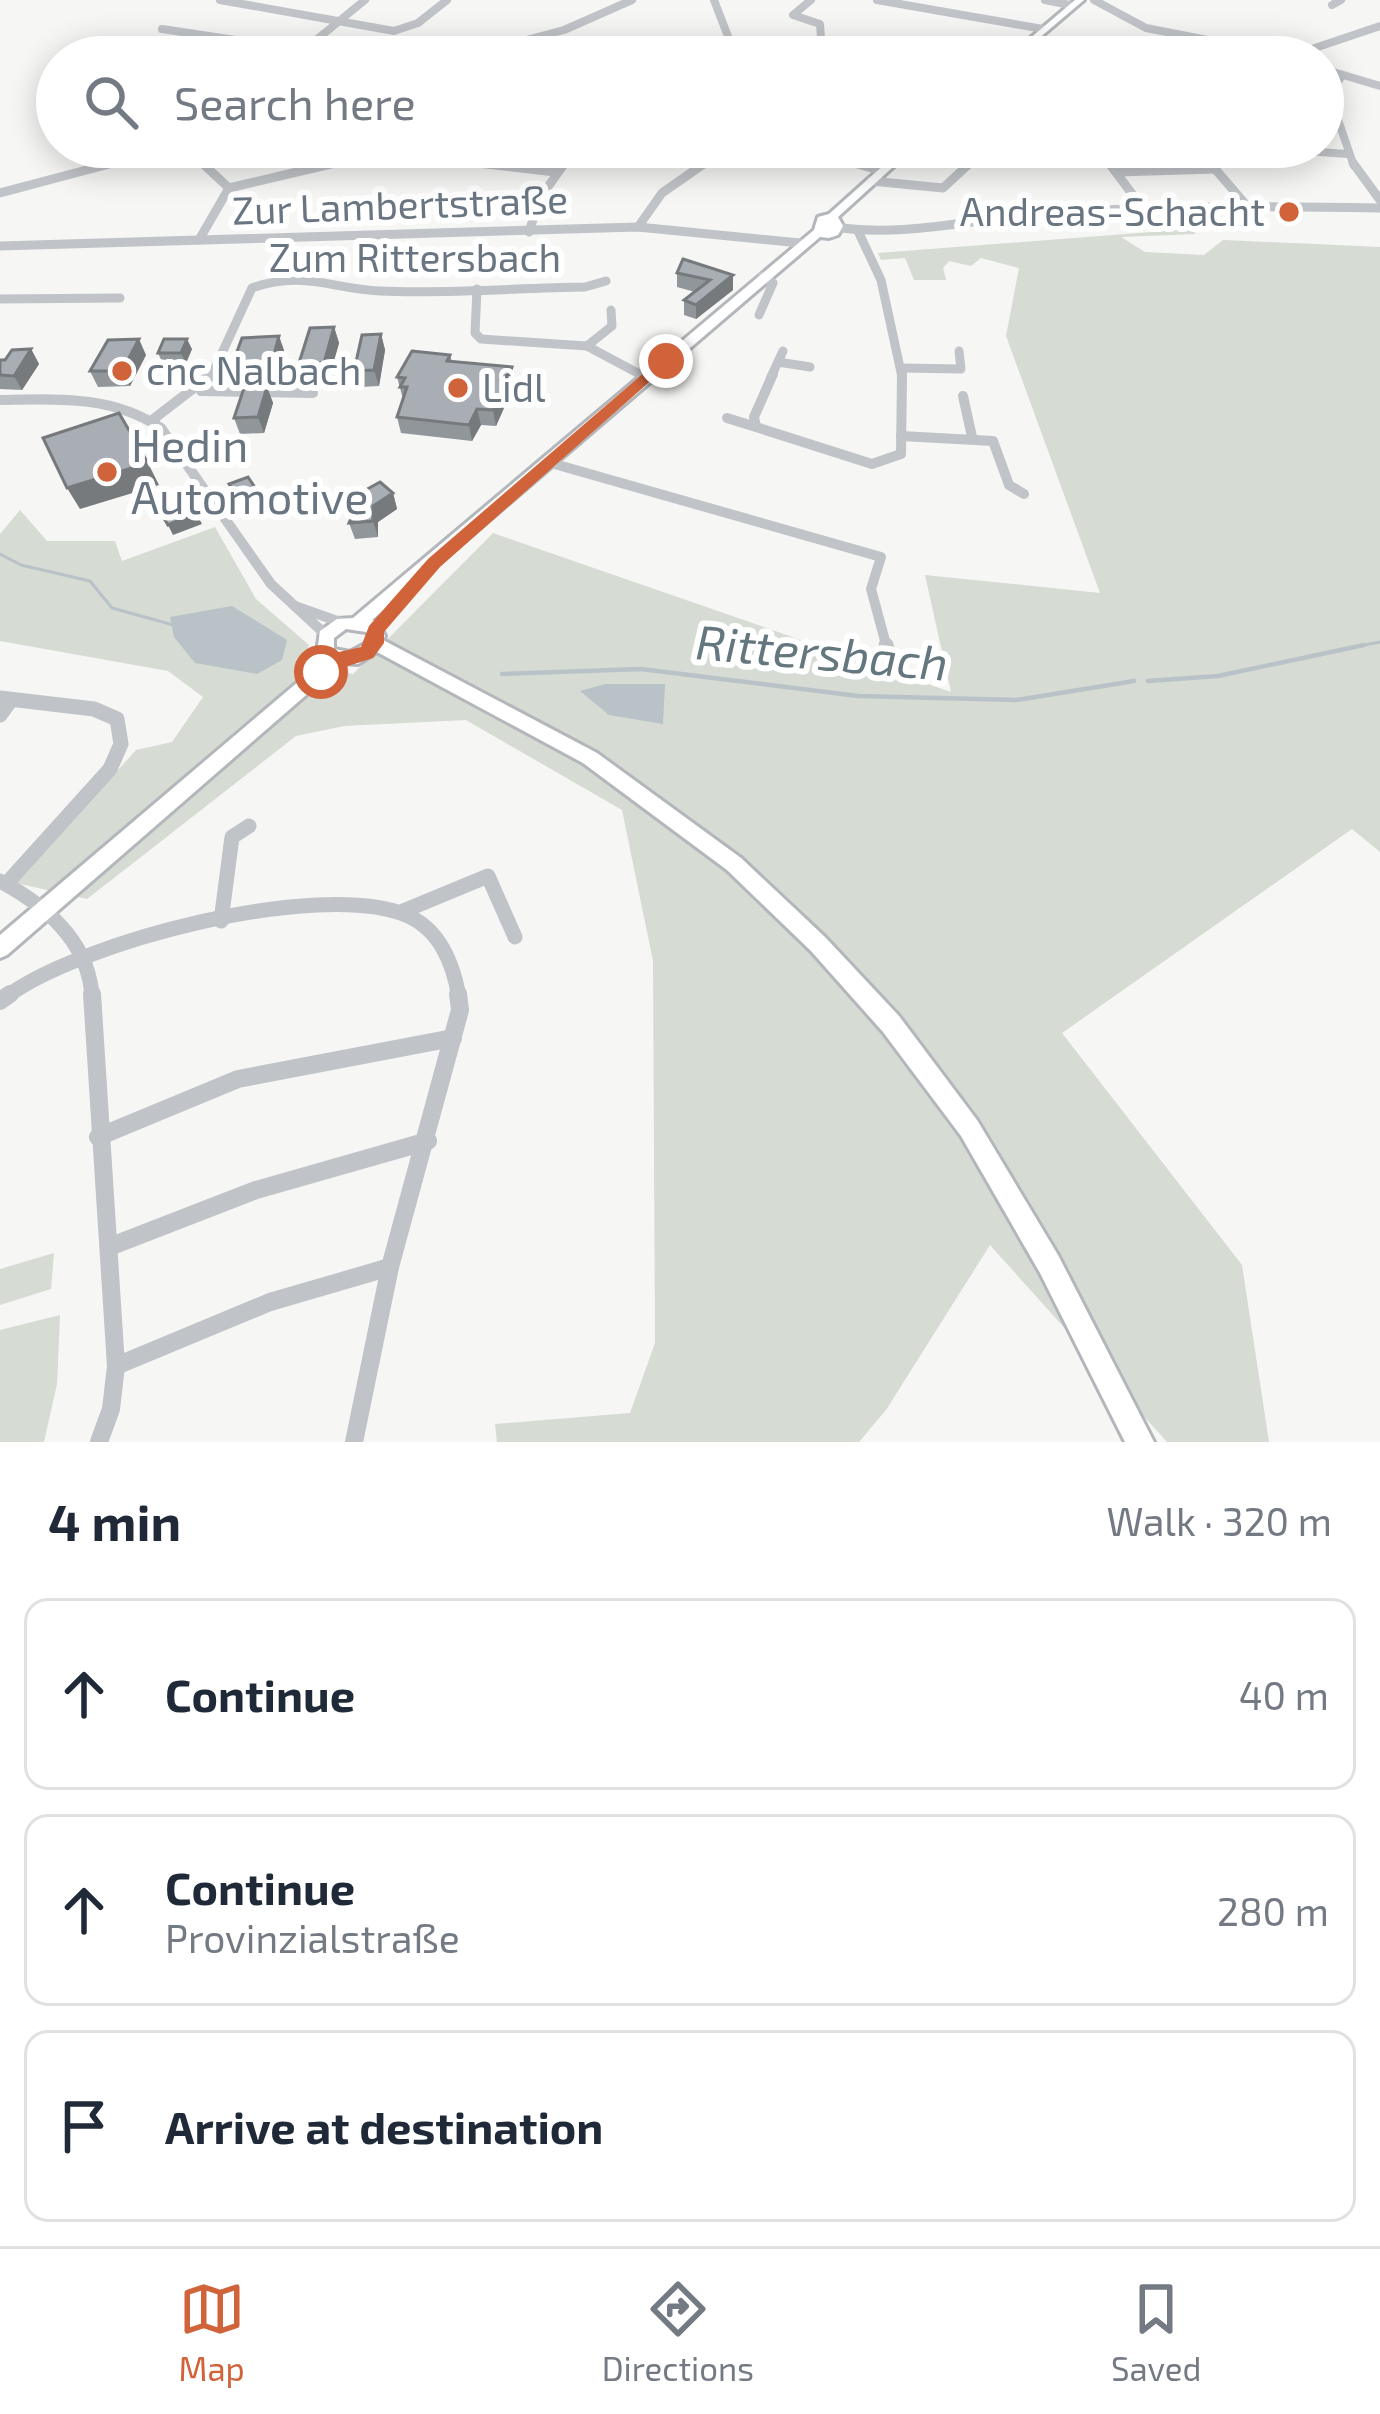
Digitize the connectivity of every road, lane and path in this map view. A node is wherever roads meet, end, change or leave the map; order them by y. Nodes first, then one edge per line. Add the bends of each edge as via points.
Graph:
1 (219, 0) edge
2 (362, 0) edge
3 (447, 0) edge
4 (632, 0) edge
5 (714, 0) edge
6 (811, 0) edge
7 (877, 0) edge
8 (1046, 0) edge
9 (1094, 0) edge
10 (1341, 0) edge
11 (1074, 2) edge
12 (1333, 5) dead end
13 (206, 8) dead end
14 (339, 23) junction
15 (1380, 26) edge
16 (162, 28) dead end
17 (1043, 29) junction
18 (216, 36) edge
19 (322, 36) edge
20 (542, 36) edge
21 (728, 36) edge
22 (821, 36) edge
23 (1036, 36) edge
24 (1180, 36) edge
25 (1344, 38) edge
26 (1344, 77) edge
27 (1380, 86) edge
28 (1344, 143) edge
29 (1344, 154) edge
30 (1347, 154) junction
31 (95, 168) edge
32 (207, 168) edge
33 (322, 168) edge
34 (520, 168) edge
35 (558, 168) edge
36 (698, 168) edge
37 (872, 168) edge
38 (886, 168) edge
39 (964, 168) edge
40 (1114, 168) edge
41 (1215, 169) joint
42 (882, 171) junction
43 (555, 172) junction
44 (1118, 172) junction
45 (871, 181) junction
46 (229, 188) junction
47 (0, 193) edge
48 (1380, 204) edge
49 (1247, 206) junction
50 (1144, 210) junction
51 (825, 226) junction
52 (638, 227) junction
53 (841, 228) joint
54 (858, 231) junction
55 (529, 232) junction
56 (199, 240) junction
57 (800, 243) junction
58 (0, 247) edge
59 (762, 276) junction
60 (606, 281) dead end
61 (477, 289) junction
62 (120, 298) dead end
63 (0, 299) edge
64 (611, 310) dead end
65 (759, 315) dead end
66 (587, 346) junction
67 (959, 351) dead end
68 (810, 367) dead end
69 (902, 368) junction
70 (646, 378) junction
71 (201, 391) junction
72 (314, 393) dead end
73 (963, 396) dead end
74 (0, 400) edge
75 (727, 418) dead end
76 (152, 421) junction
77 (756, 427) junction
78 (902, 436) junction
79 (972, 437) junction
80 (551, 463) junction
81 (1024, 494) dead end
82 (276, 592) junction
83 (363, 629) junction
84 (328, 647) junction
85 (359, 657) junction
86 (892, 672) dead end
87 (457, 684) junction
88 (6, 699) edge
89 (0, 715) edge
90 (249, 826) dead end
91 (3, 882) edge
92 (48, 907) junction
93 (401, 912) junction
94 (221, 921) junction
95 (515, 938) dead end
96 (0, 948) edge
97 (81, 954) junction
98 (0, 1001) edge
99 (453, 1038) junction
100 (98, 1136) junction
101 (428, 1142) junction
102 (109, 1247) junction
103 (390, 1268) junction
104 (116, 1366) junction
105 (112, 1409) junction
106 (99, 1442) edge
107 (112, 1442) edge
108 (354, 1442) edge
109 (1140, 1442) edge

1 - 13 street
1 - 14 street
2 - 14 street
3 - 14 street via 401,30
4 - 20 street
5 - 21 street
6 - 22 street via 793,15 820,24
7 - 17 street
8 - 11 street
9 - 24 street via 1138,25
10 - 12 street
11 - 17 street
14 - 19 street
15 - 25 street
16 - 18 street
17 - 23 street
26 - 27 street
28 - 30 street
29 - 30 street
30 - 48 street
31 - 47 street
32 - 46 street
33 - 46 street
34 - 43 street
35 - 43 street
36 - 52 street via 662,193
37 - 42 street
38 - 42 street
39 - 45 street via 943,188
40 - 44 street
41 - 44 street
41 - 49 street
42 - 45 street
43 - 55 street
44 - 50 street
45 - 51 street
46 - 56 street
48 - 49 street
49 - 50 street
50 - 54 street
51 - 53 street
51 - 57 street
52 - 55 street, Zur Lambertstraße
52 - 57 street, Zur Lambertstraße
53 - 54 street
54 - 69 street via 881,280
55 - 56 street, Zur Lambertstraße
56 - 58 street, Zur Lambertstraße
57 - 59 street
59 - 65 street via 773,283
59 - 70 street
60 - 61 street, Zum Rittersbach
61 - 66 street via 481,339
61 - 71 street, Zum Rittersbach via 265,282 252,288
62 - 63 street
64 - 66 street via 611,326
66 - 70 street
67 - 69 street via 961,368
68 - 77 street via 780,357
69 - 78 street
70 - 80 street
71 - 72 street
71 - 76 street
73 - 79 street
74 - 76 street via 106,402
75 - 77 street
76 - 82 street via 177,445
77 - 78 street via 872,464 901,454
78 - 79 street
79 - 81 street via 993,441 1009,485
80 - 83 street
80 - 86 street via 881,557 871,589
82 - 83 street via 300,610
82 - 84 street
83 - 84 street
83 - 85 street
83 - 87 street
84 - 85 street
84 - 92 street via 248,730
85 - 87 street
87 - 109 street via 590,758 734,864 891,1024 969,1128
88 - 89 street
88 - 91 street via 94,709 117,719 122,744 110,769
90 - 94 street via 227,852
91 - 92 street
92 - 96 street
92 - 97 street
93 - 94 street
93 - 95 street via 488,876
93 - 99 street via 439,937 457,972
94 - 97 street
97 - 98 street
97 - 100 street via 91,974
99 - 100 street via 238,1079
99 - 101 street
100 - 102 street
101 - 102 street via 256,1190
101 - 103 street
102 - 104 street
103 - 104 street via 270,1302
103 - 108 street
104 - 105 street
105 - 106 street
105 - 107 street

